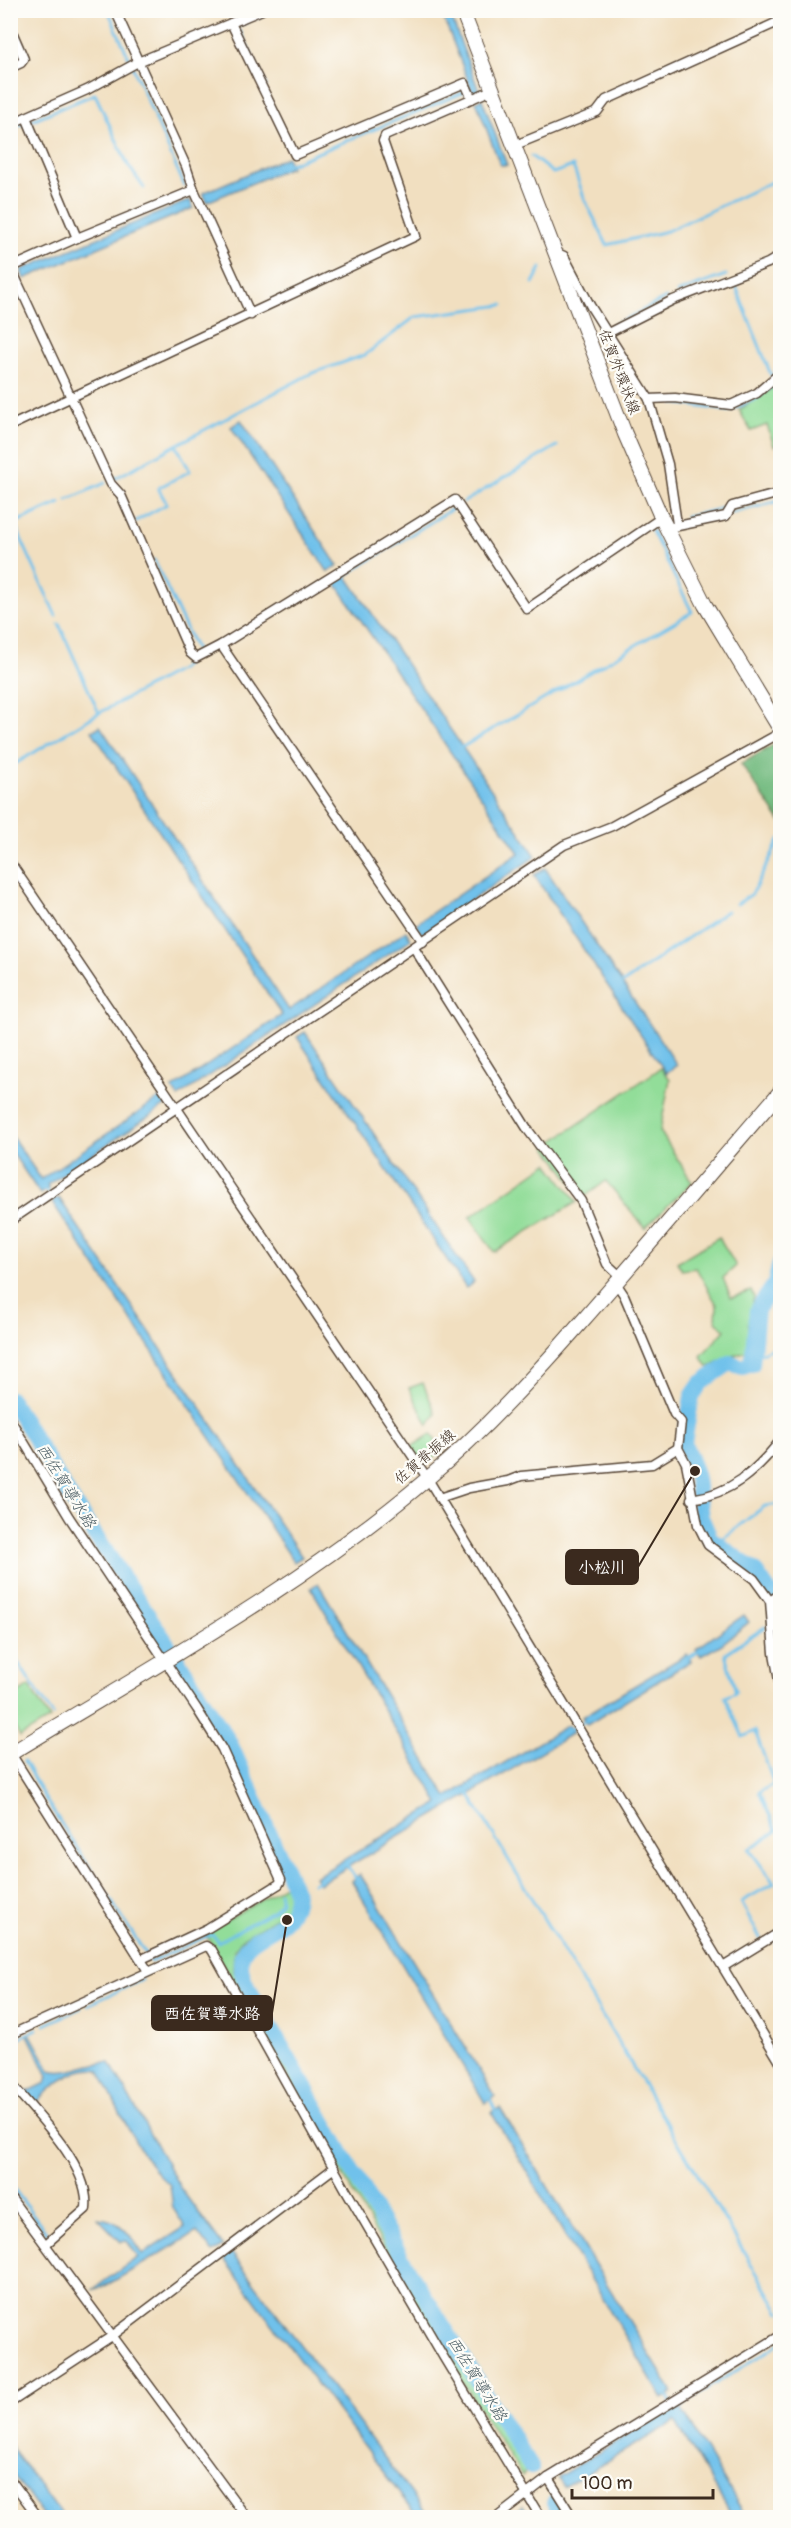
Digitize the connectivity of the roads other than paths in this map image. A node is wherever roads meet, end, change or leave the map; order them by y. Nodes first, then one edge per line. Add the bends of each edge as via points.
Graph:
1 (115, 10) edge
2 (262, 10) edge
3 (462, 10) edge
4 (239, 15) edge
5 (780, 21) edge
6 (231, 23) junction
7 (10, 27) edge
8 (134, 64) junction
9 (10, 68) edge
10 (488, 92) junction
11 (469, 94) junction
12 (27, 120) junction
13 (10, 124) edge
14 (513, 146) junction
15 (195, 193) junction
16 (77, 238) junction
17 (554, 252) junction
18 (780, 256) edge
19 (13, 272) edge
20 (251, 315) junction
21 (608, 333) junction
22 (780, 373) edge
23 (70, 398) junction
24 (649, 399) junction
25 (10, 426) edge
26 (780, 493) edge
27 (669, 524) junction
28 (221, 645) junction
29 (780, 731) edge
30 (10, 862) edge
31 (423, 942) junction
32 (414, 948) junction
33 (780, 1092) edge
34 (177, 1109) junction
35 (10, 1221) edge
36 (618, 1280) junction
37 (10, 1419) edge
38 (780, 1441) edge
39 (678, 1448) junction
40 (428, 1479) junction
41 (439, 1498) junction
42 (691, 1498) junction
43 (780, 1593) edge
44 (770, 1601) junction
45 (164, 1660) junction
46 (780, 1686) edge
47 (11, 1753) edge
48 (780, 1932) edge
49 (146, 1957) junction
50 (723, 1967) junction
51 (148, 1971) junction
52 (10, 2035) edge
53 (780, 2062) edge
54 (10, 2082) edge
55 (334, 2168) junction
56 (10, 2197) edge
57 (45, 2244) junction
58 (112, 2336) junction
59 (780, 2336) edge
60 (10, 2403) edge
61 (548, 2478) junction
62 (10, 2479) edge
63 (527, 2494) junction
64 (39, 2517) edge
65 (247, 2517) edge
66 (496, 2517) edge
67 (541, 2517) edge
68 (573, 2517) edge

1 - 8 street
2 - 4 street
3 - 10 main road, 佐賀外環状線
4 - 6 street
5 - 14 street via 606,100 597,112
6 - 8 street
6 - 11 street via 298,153 465,83
7 - 9 street via 24,59
8 - 12 street
8 - 15 street via 186,166
10 - 11 street
10 - 14 main road, 佐賀外環状線
11 - 20 street via 385,136 383,141 416,236
12 - 13 street
12 - 16 street
14 - 17 main road, 佐賀外環状線
15 - 16 street
15 - 20 street
16 - 19 street
17 - 21 street via 564,256
17 - 27 main road, 佐賀外環状線 via 625,434
18 - 21 street via 673,300
19 - 23 street
20 - 23 street
21 - 24 street
22 - 24 street via 757,393 731,405
23 - 25 street
23 - 28 street via 111,484 121,495 190,653 196,658
24 - 27 street via 668,464
26 - 27 street via 732,506 726,516
27 - 28 street via 527,609 455,500
27 - 29 main road, 佐賀外環状線 via 705,605
28 - 31 street
29 - 31 street via 612,826 564,845
30 - 34 street
31 - 32 street
32 - 34 street
32 - 36 street via 528,1130 581,1201 607,1264
33 - 36 main road, 佐賀脊振線
34 - 35 street
34 - 40 street
36 - 39 street via 674,1414 681,1422
36 - 40 main road, 佐賀脊振線 via 525,1384
37 - 45 street via 69,1518
38 - 42 street via 751,1474 732,1487 707,1497
39 - 41 street via 652,1464 521,1476
39 - 42 street via 686,1463
40 - 41 street
40 - 45 main road, 佐賀脊振線 via 307,1572
41 - 50 street
42 - 44 street via 708,1545 754,1579
43 - 44 street
44 - 46 street
45 - 47 main road, 佐賀脊振線
45 - 49 street via 222,1749 281,1880 208,1928
47 - 49 street
48 - 50 street
49 - 51 street
50 - 53 street
51 - 52 street
51 - 55 street via 206,1946 212,1950
54 - 57 street via 67,2151 87,2202 86,2209
55 - 58 street
55 - 63 street
56 - 57 street
57 - 58 street
58 - 60 street
58 - 65 street
59 - 61 street
61 - 63 street
61 - 68 street
62 - 64 street
63 - 66 street
63 - 67 street

